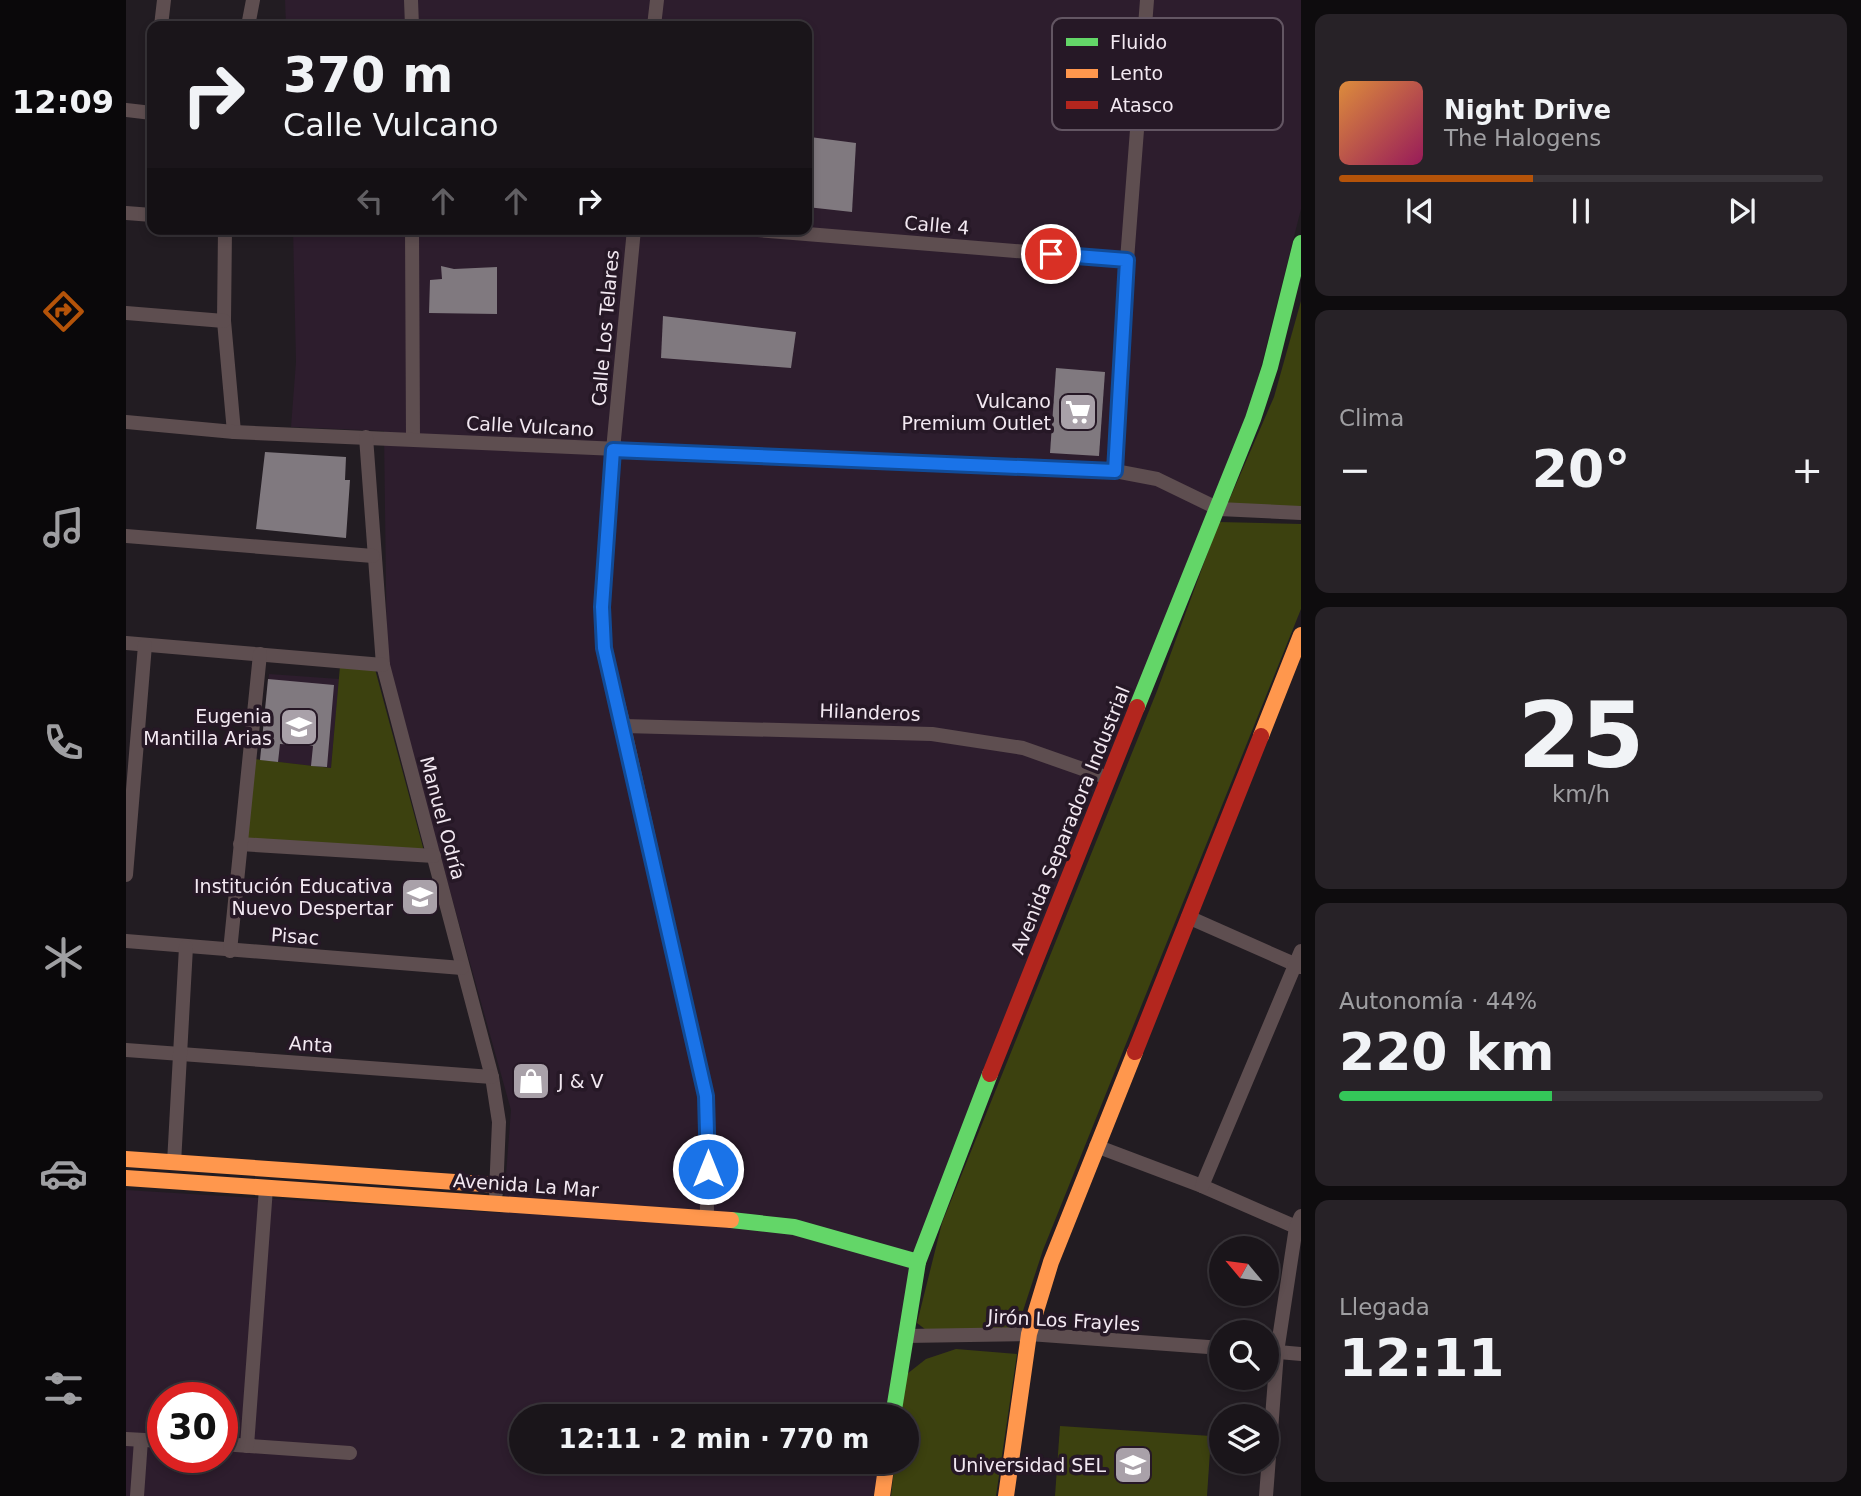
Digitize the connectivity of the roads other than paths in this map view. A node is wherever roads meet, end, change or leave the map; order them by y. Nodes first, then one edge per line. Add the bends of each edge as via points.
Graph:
1 (164, 0) edge
2 (253, 0) edge
3 (411, 0) edge
4 (657, 0) edge
5 (1147, 0) edge
6 (1146, 18) edge
7 (162, 21) edge
8 (249, 21) edge
9 (412, 21) edge
10 (655, 21) edge
11 (147, 109) edge
12 (126, 110) edge
13 (1137, 130) edge
14 (126, 213) edge
15 (147, 215) edge
16 (812, 234) edge
17 (225, 235) edge
18 (412, 235) edge
19 (633, 235) edge
20 (1301, 243) edge
21 (1127, 260) junction
22 (126, 313) edge
23 (224, 321) junction
24 (126, 422) edge
25 (234, 432) junction
26 (366, 437) junction
27 (413, 438) junction
28 (613, 450) junction
29 (1115, 471) junction
30 (1219, 509) junction
31 (1301, 513) edge
32 (126, 536) edge
33 (373, 556) junction
34 (1301, 635) edge
35 (126, 643) edge
36 (145, 645) junction
37 (260, 654) junction
38 (383, 665) junction
39 (624, 726) junction
40 (1108, 778) junction
41 (240, 844) junction
42 (434, 856) junction
43 (126, 875) edge
44 (1188, 917) junction
45 (126, 941) edge
46 (186, 947) junction
47 (230, 951) junction
48 (1301, 951) edge
49 (1298, 966) edge
50 (462, 968) junction
51 (126, 1050) edge
52 (180, 1054) junction
53 (492, 1077) junction
54 (1096, 1146) junction
55 (126, 1159) edge
56 (174, 1163) junction
57 (126, 1178) edge
58 (498, 1185) junction
59 (1202, 1186) junction
60 (266, 1188) junction
61 (495, 1205) junction
62 (707, 1217) junction
63 (1299, 1222) edge
64 (918, 1262) junction
65 (1279, 1320) edge
66 (1029, 1334) junction
67 (905, 1336) junction
68 (1209, 1347) edge
69 (1279, 1352) edge
70 (1301, 1354) edge
71 (1270, 1390) edge
72 (895, 1404) edge
73 (126, 1439) edge
74 (141, 1440) junction
75 (147, 1440) edge
76 (238, 1445) edge
77 (247, 1446) junction
78 (350, 1453) dead end
79 (885, 1474) edge
80 (137, 1496) edge
81 (882, 1496) edge
82 (1006, 1496) edge
83 (1266, 1496) edge

1 - 7 street
2 - 8 street
3 - 9 street
4 - 10 street
5 - 6 street
11 - 12 street
13 - 21 street
14 - 15 street
16 - 21 street, Calle 4
17 - 23 street
18 - 27 street
19 - 28 street, Calle Los Telares
20 - 30 main road, Avenida Separadora Industrial via 1270,367
21 - 29 street
22 - 23 street
23 - 25 street
24 - 25 street, Calle Vulcano
25 - 26 street, Calle Vulcano
26 - 27 street, Calle Vulcano
26 - 33 street, Manuel Odría
27 - 28 street, Calle Vulcano
28 - 29 street, Calle Vulcano
28 - 39 street, Calle Los Telares via 602,607 604,648
29 - 30 street, Calle Vulcano via 1157,479
30 - 31 street, Calle Vulcano
30 - 40 main road, Avenida Separadora Industrial
32 - 33 street
33 - 38 street, Manuel Odría
34 - 44 main road
35 - 36 street
36 - 37 street
36 - 43 street
37 - 38 street
37 - 41 street
38 - 42 street, Manuel Odría
39 - 40 street, Hilanderos via 932,734 1023,748
39 - 62 street, Calle Los Telares via 706,1096
40 - 64 main road, Avenida Separadora Industrial
41 - 42 street
41 - 47 street
42 - 50 street, Manuel Odría
44 - 49 street
44 - 54 main road
45 - 46 street, Pisac
46 - 47 street, Pisac
46 - 52 street
47 - 50 street, Pisac
48 - 49 street
49 - 59 street
50 - 53 street, Manuel Odría
51 - 52 street, Anta
52 - 53 street, Anta
52 - 56 street
53 - 58 street, Manuel Odría via 499,1122
54 - 59 street
54 - 66 main road
55 - 56 main road, Avenida La Mar
56 - 58 main road, Avenida La Mar
57 - 60 main road, Avenida La Mar
58 - 61 street, Manuel Odría
59 - 63 street
60 - 61 main road, Avenida La Mar
60 - 77 street
61 - 62 main road, Avenida La Mar
62 - 64 main road, Avenida La Mar via 794,1227
63 - 65 street
64 - 67 main road, Avenida Separadora Industrial
66 - 67 street, Jirón Los Frayles
66 - 68 street, Jirón Los Frayles
66 - 82 main road
67 - 72 main road, Avenida Separadora Industrial
69 - 70 street
71 - 83 street
73 - 74 street
74 - 75 street
74 - 80 street
76 - 77 street
77 - 78 street
79 - 81 main road

